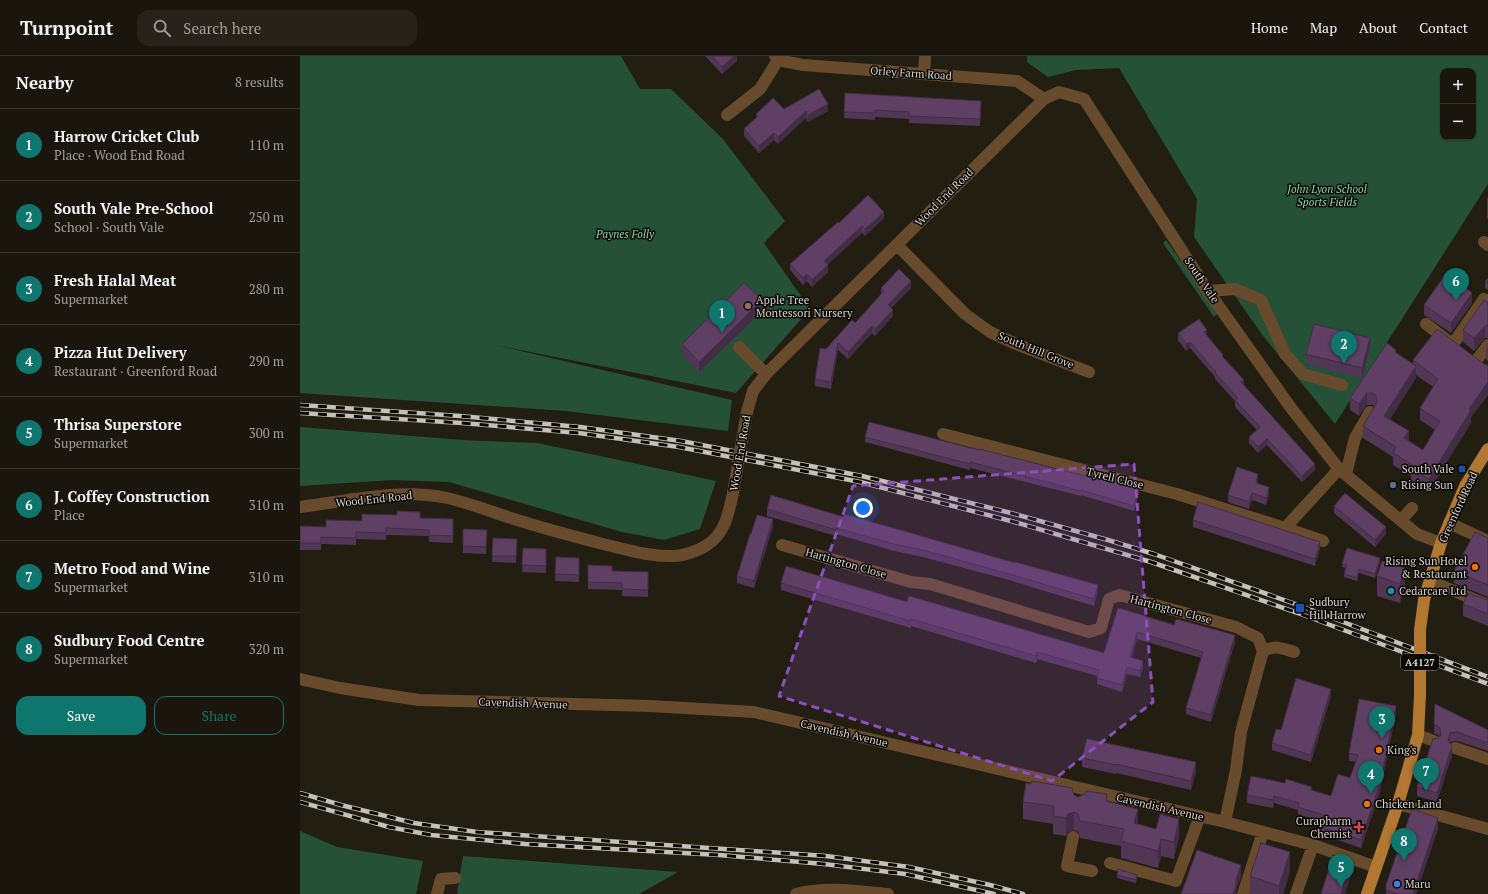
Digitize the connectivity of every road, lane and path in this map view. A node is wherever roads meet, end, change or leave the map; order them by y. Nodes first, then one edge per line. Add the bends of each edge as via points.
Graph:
1 (925, 56) edge
2 (777, 58) edge
3 (924, 74) junction
4 (1044, 99) junction
5 (1084, 99) joint
6 (727, 115) dead end
7 (897, 245) junction
8 (1208, 291) junction
9 (1488, 302) edge
10 (1426, 324) dead end
11 (1452, 344) junction
12 (1488, 345) edge
13 (739, 347) dead end
14 (1476, 361) junction
15 (1488, 370) edge
16 (1089, 372) dead end
17 (766, 374) junction
18 (1342, 385) dead end
19 (1370, 412) edge
20 (943, 434) dead end
21 (1488, 449) edge
22 (1342, 471) junction
23 (300, 507) edge
24 (1412, 508) dead end
25 (1401, 520) junction
26 (1448, 523) junction
27 (1285, 528) junction
28 (1323, 541) dead end
29 (1488, 541) edge
30 (1441, 543) junction
31 (782, 545) dead end
32 (1430, 581) junction
33 (1488, 605) edge
34 (1263, 651) junction
35 (1294, 652) dead end
36 (300, 679) edge
37 (1418, 735) junction
38 (1434, 741) edge
39 (1455, 748) dead end
40 (1488, 759) edge
41 (1082, 788) junction
42 (1080, 801) edge
43 (1398, 804) junction
44 (1200, 816) junction
45 (1224, 822) junction
46 (1488, 829) edge
47 (1262, 832) junction
48 (1073, 837) dead end
49 (1313, 845) junction
50 (1110, 863) dead end
51 (1376, 867) junction
52 (1092, 871) dead end
53 (455, 878) dead end
54 (437, 894) edge
55 (796, 894) edge
56 (888, 894) edge
57 (1243, 894) edge
58 (1296, 894) edge
59 (1367, 894) edge

1 - 3 street
2 - 3 street, Orley Farm Road via 802,65
2 - 6 street via 760,89
3 - 4 street, Orley Farm Road via 1017,81
4 - 5 street, Wood End Road via 1059,92
4 - 7 street, Wood End Road
5 - 8 street, South Vale
7 - 16 street, South Hill Grove via 965,314 990,332
7 - 17 street, Wood End Road
8 - 18 street via 1235,288 1261,300 1285,354 1303,374
8 - 22 street, South Vale via 1291,408
9 - 11 street via 1484,299
10 - 11 street
11 - 14 street
12 - 14 street
13 - 17 street
14 - 15 street
17 - 23 street, Wood End Road, bridge via 753,391 747,412 729,513 720,532 707,545 686,554 674,556 643,553 556,532 448,498 388,496
19 - 22 street via 1355,438
20 - 27 street, Tyrell Close via 1177,494
21 - 26 main road, Greenford Road / A4127 via 1465,486
22 - 25 street, South Vale
22 - 27 street
24 - 25 street
25 - 30 street, South Vale via 1417,534
26 - 29 street
26 - 30 main road, Greenford Road / A4127
27 - 28 street, Tyrell Close
30 - 32 main road, Greenford Road / A4127
31 - 34 street, Hartington Close via 911,582 930,584 1089,632 1101,628 1109,599 1119,595 1236,627 1258,638
32 - 33 street
32 - 37 main road, Greenford Road / A4127, bridge via 1424,600 1420,630
34 - 35 street via 1279,646
34 - 45 street via 1241,732 1236,770
36 - 41 street, Cavendish Avenue via 419,700 650,706 754,712
37 - 38 street
37 - 43 main road, Greenford Road / A4127
39 - 40 street
41 - 42 street
41 - 44 street, Cavendish Avenue
43 - 46 street
43 - 51 main road, Greenford Road / A4127
44 - 45 street, Cavendish Avenue
44 - 50 street via 1176,881
45 - 47 street, Cavendish Avenue
47 - 49 street, Cavendish Avenue
47 - 57 street
48 - 52 street via 1067,866
49 - 51 street, Cavendish Avenue
49 - 58 street
51 - 59 main road, Greenford Road / A4127
53 - 54 street via 440,879
55 - 56 street via 808,890 840,890

